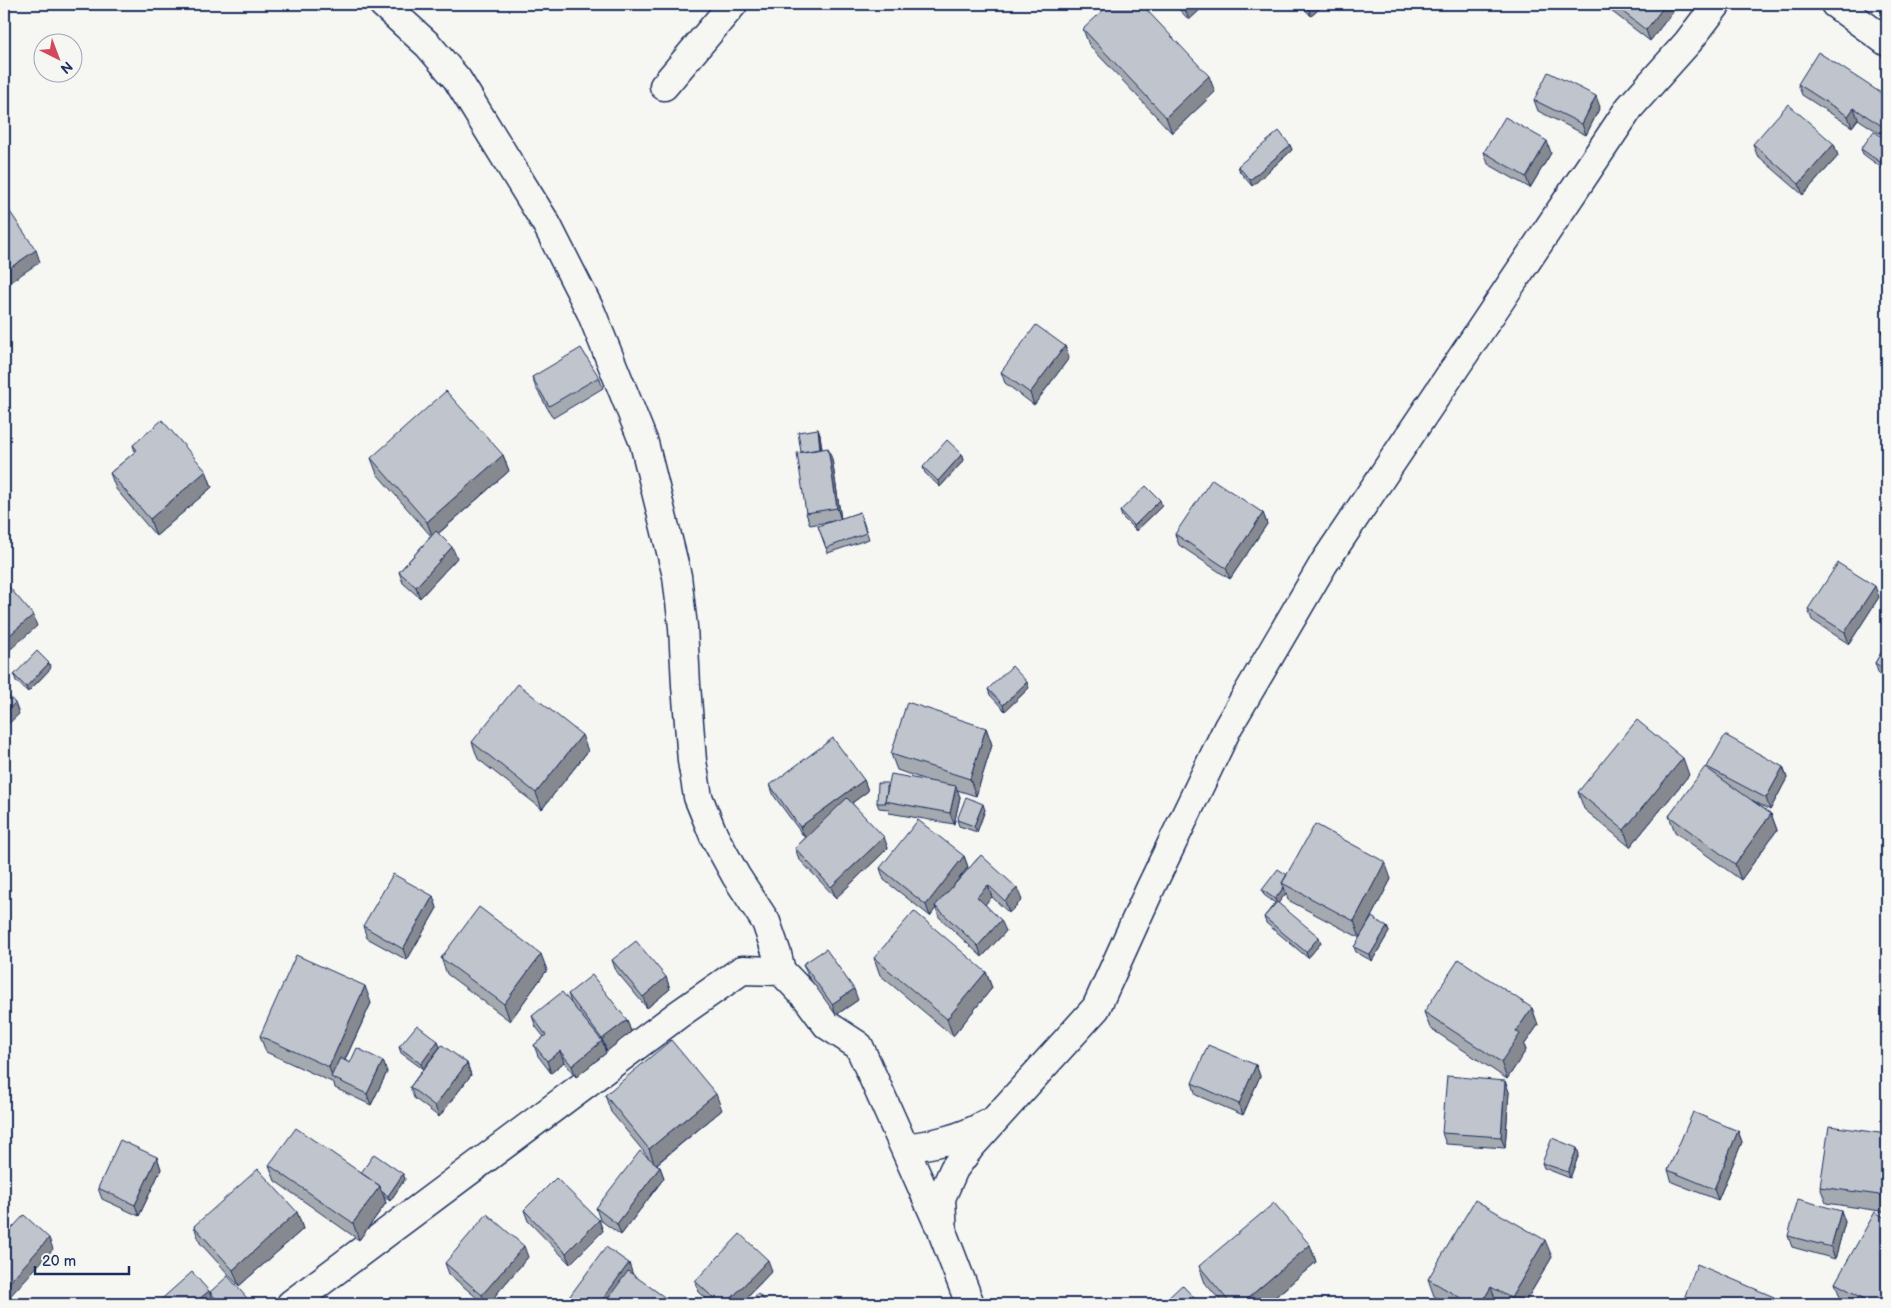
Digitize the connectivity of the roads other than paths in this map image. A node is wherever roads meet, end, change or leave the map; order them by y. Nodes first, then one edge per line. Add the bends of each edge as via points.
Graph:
1 (382, 4) edge
2 (733, 4) edge
3 (1717, 4) edge
4 (1835, 4) edge
5 (1887, 42) edge
6 (664, 86) dead end
7 (781, 971) junction
8 (1000, 1115) junction
9 (905, 1148) junction
10 (943, 1234) junction
11 (291, 1304) edge
12 (970, 1304) edge

1 - 7 street via 428,45 457,79 547,225 591,312 644,442 677,576 698,797 719,844 766,922
2 - 6 street
3 - 8 street via 1630,107 1324,564 1228,726 1096,1008
4 - 5 street
7 - 9 street via 808,998 827,1025 859,1046
7 - 11 street via 742,970
8 - 9 street via 972,1132 938,1144
8 - 10 street via 954,1169 941,1198
9 - 10 street
10 - 12 street

